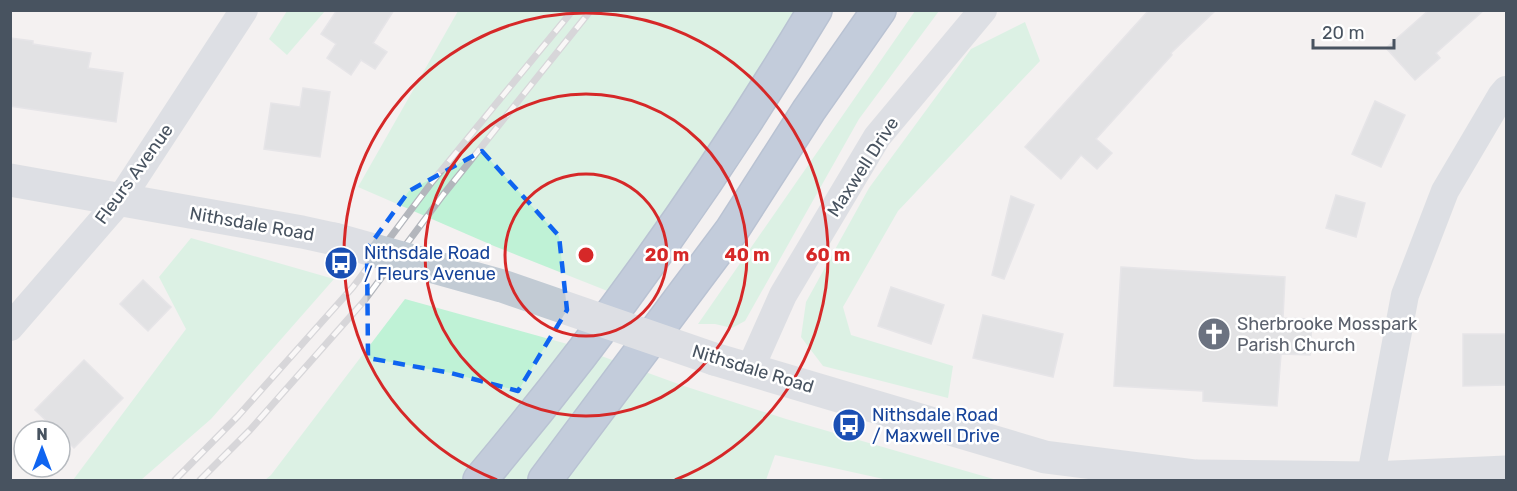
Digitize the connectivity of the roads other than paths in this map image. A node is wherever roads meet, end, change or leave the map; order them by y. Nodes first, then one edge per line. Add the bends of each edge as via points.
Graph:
1 (244, 10) edge
2 (815, 10) edge
3 (879, 10) edge
4 (983, 10) edge
5 (1506, 90) edge
6 (10, 180) edge
7 (120, 200) junction
8 (10, 327) edge
9 (750, 369) junction
10 (1506, 472) edge
11 (1371, 479) edge
12 (480, 480) edge
13 (545, 480) edge

1 - 7 street, Fleurs Avenue
2 - 12 highway via 732,142 645,269
3 - 13 highway via 732,230
4 - 9 street, Maxwell Drive via 877,138 783,295
5 - 11 street via 1445,191 1405,295
6 - 7 street, Nithsdale Road
7 - 8 street, Fleurs Avenue
7 - 9 street, Nithsdale Road, bridge via 334,240 502,286
9 - 11 street, Nithsdale Road via 1045,457 1196,476
10 - 11 street, Nithsdale Road

